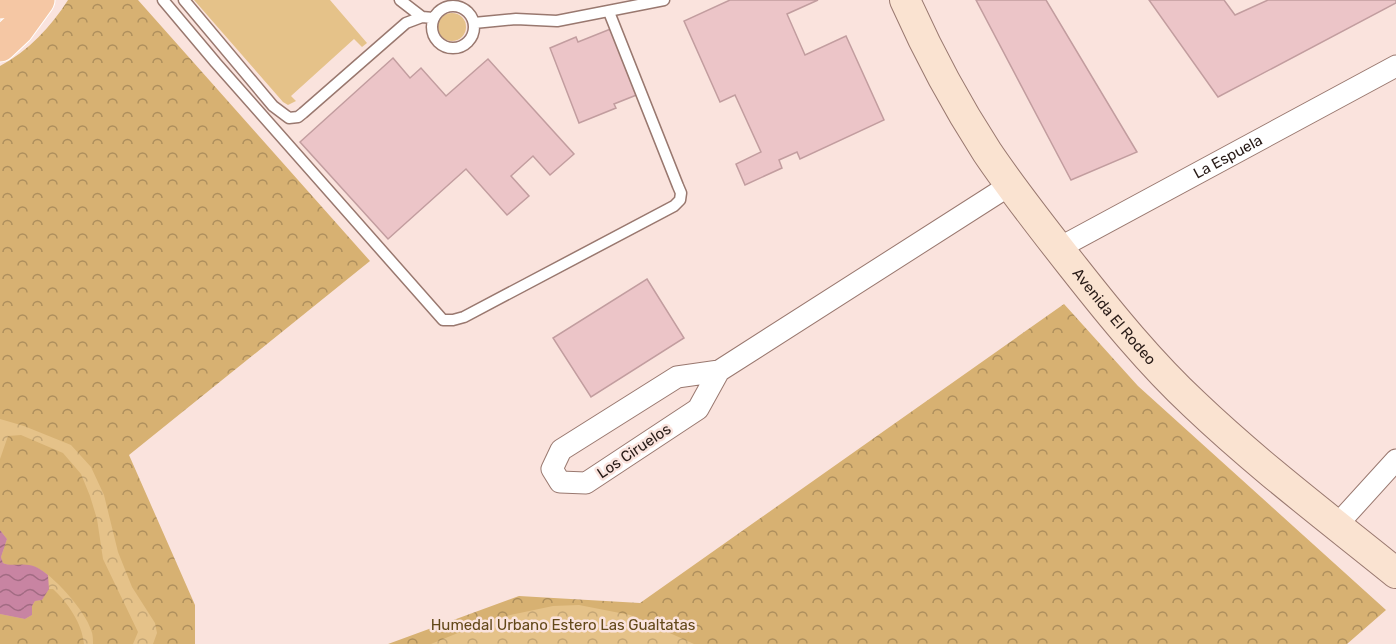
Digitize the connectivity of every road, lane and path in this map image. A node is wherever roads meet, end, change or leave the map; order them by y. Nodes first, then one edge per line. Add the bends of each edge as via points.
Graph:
1 (38, 0) edge
2 (164, 0) edge
3 (184, 0) edge
4 (400, 0) edge
5 (664, 0) edge
6 (905, 0) edge
7 (637, 3) edge
8 (609, 12) junction
9 (422, 17) junction
10 (434, 18) junction
11 (474, 23) junction
12 (0, 45) edge
13 (1396, 66) edge
14 (290, 118) junction
15 (278, 134) junction
16 (1010, 185) junction
17 (1059, 248) junction
18 (719, 371) junction
19 (1396, 460) edge
20 (1336, 525) junction
21 (1396, 573) edge

1 - 12 main road
2 - 15 lane
3 - 14 lane via 273,106
4 - 9 lane
5 - 7 lane
6 - 16 street, Avenida El Rodeo via 973,130
7 - 8 lane
8 - 11 lane via 557,21
8 - 15 lane via 681,193 680,200 464,317 443,320
9 - 10 lane
9 - 14 lane via 406,23 303,113
10 - 11 lane via 442,9 455,6 467,11
10 - 11 lane via 434,38 450,48 468,41
13 - 17 street, La Espuela
14 - 15 lane via 279,127
16 - 17 street, Avenida El Rodeo
16 - 18 street, Los Ciruelos
17 - 20 street, Avenida El Rodeo via 1174,384 1237,443
18 - 18 street, Los Ciruelos via 677,377 561,450 552,469 560,482 586,483 698,409
19 - 20 street
20 - 21 street, Avenida El Rodeo

